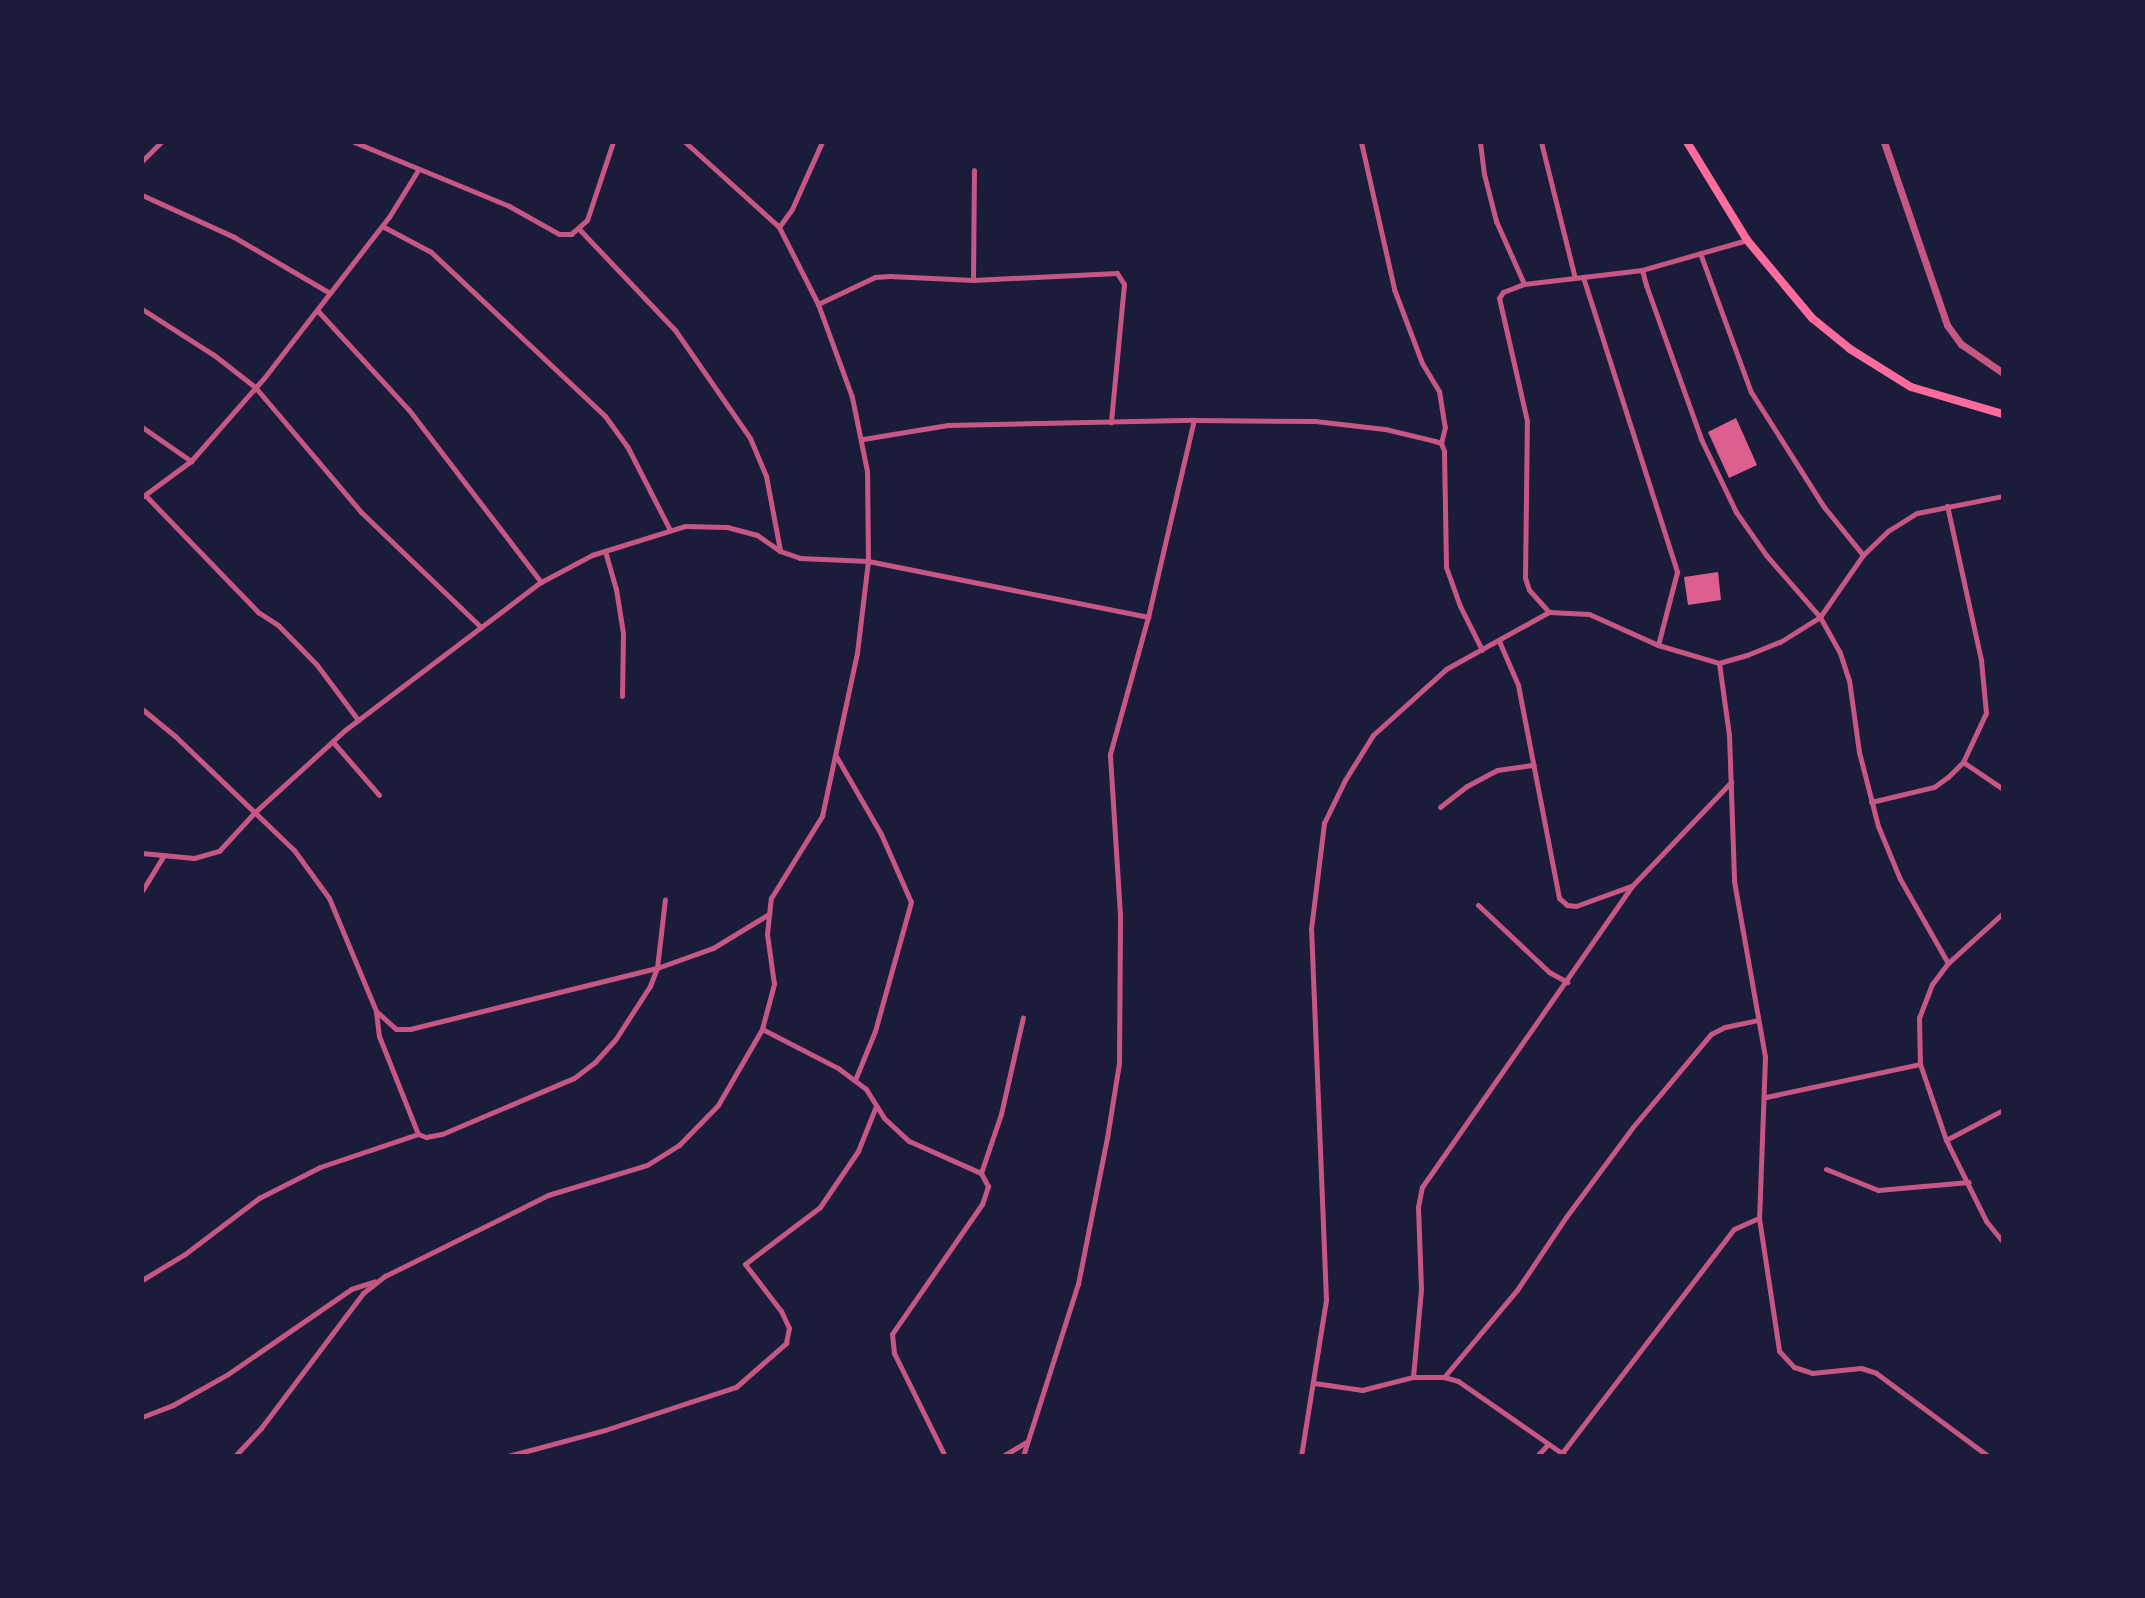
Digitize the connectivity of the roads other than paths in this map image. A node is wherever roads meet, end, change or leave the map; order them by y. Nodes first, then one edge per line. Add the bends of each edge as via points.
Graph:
1 (161, 142) edge
2 (354, 142) edge
3 (613, 142) edge
4 (685, 142) edge
5 (822, 142) edge
6 (1361, 142) edge
7 (1480, 142) edge
8 (1541, 142) edge
9 (1687, 142) edge
10 (1884, 142) edge
11 (142, 161) edge
12 (418, 170) junction
13 (974, 170) dead end
14 (142, 195) edge
15 (382, 226) junction
16 (779, 227) junction
17 (579, 229) junction
18 (1747, 240) junction
19 (1700, 253) junction
20 (1642, 270) junction
21 (1583, 277) junction
22 (1575, 278) junction
23 (973, 280) junction
24 (1524, 284) junction
25 (330, 293) junction
26 (818, 304) junction
27 (142, 309) edge
28 (317, 310) junction
29 (2003, 373) edge
30 (255, 387) junction
31 (2003, 414) edge
32 (1194, 420) junction
33 (1111, 422) junction
34 (142, 427) edge
35 (863, 439) junction
36 (1441, 443) junction
37 (191, 461) junction
38 (144, 496) edge
39 (2003, 496) edge
40 (1947, 506) junction
41 (670, 530) junction
42 (605, 551) junction
43 (780, 551) junction
44 (1863, 555) junction
45 (868, 561) junction
46 (541, 582) junction
47 (1549, 612) junction
48 (1148, 617) junction
49 (1820, 617) junction
50 (481, 627) junction
51 (1499, 641) junction
52 (1658, 645) junction
53 (1482, 650) junction
54 (1719, 663) junction
55 (622, 696) dead end
56 (142, 709) edge
57 (358, 720) junction
58 (333, 742) junction
59 (835, 755) junction
60 (1963, 762) junction
61 (1534, 765) junction
62 (1731, 782) junction
63 (2003, 789) edge
64 (379, 795) dead end
65 (1871, 802) junction
66 (1440, 807) dead end
67 (254, 813) junction
68 (142, 853) edge
69 (164, 855) junction
70 (1632, 886) junction
71 (142, 891) edge
72 (665, 899) dead end
73 (1478, 905) dead end
74 (2003, 913) edge
75 (769, 914) junction
76 (1948, 963) junction
77 (657, 968) junction
78 (1567, 982) junction
79 (376, 1011) junction
80 (1023, 1017) dead end
81 (1757, 1020) junction
82 (762, 1029) junction
83 (1920, 1064) junction
84 (855, 1080) junction
85 (1766, 1097) junction
86 (876, 1106) junction
87 (2003, 1110) edge
88 (418, 1134) junction
89 (1946, 1140) junction
90 (1826, 1169) dead end
91 (981, 1173) junction
92 (1969, 1182) junction
93 (1759, 1218) junction
94 (2003, 1242) edge
95 (142, 1280) edge
96 (380, 1280) junction
97 (1413, 1377) junction
98 (1444, 1377) junction
99 (1314, 1383) junction
100 (142, 1417) edge
101 (1027, 1441) junction
102 (1548, 1444) junction
103 (1564, 1454) edge
104 (1022, 1455) edge
105 (235, 1456) edge
106 (508, 1456) edge
107 (945, 1456) edge
108 (1003, 1456) edge
109 (1301, 1456) edge
110 (1537, 1456) edge
111 (1988, 1456) edge

1 - 11 street
2 - 12 street
3 - 17 street via 592,209
4 - 16 street
5 - 16 street
6 - 36 street via 1394,289 1422,363 1439,391 1445,427
7 - 24 street via 1496,221
8 - 22 street
9 - 18 main road
10 - 29 street via 1947,325 1961,344
12 - 15 street
12 - 17 street via 509,206 559,234
13 - 23 street
14 - 25 street via 234,237
15 - 25 street
15 - 41 street via 431,252 605,416 633,457
16 - 26 street
17 - 43 street via 675,330 750,438 766,476
18 - 19 street
18 - 31 main road via 1812,318 1871,364 1911,387
19 - 20 street
19 - 44 street via 1751,392 1824,507
20 - 21 street
20 - 49 street via 1701,439 1736,512
21 - 22 street
21 - 52 street via 1677,572
22 - 24 street
23 - 26 street via 875,277
23 - 33 street via 1121,276
24 - 47 street via 1503,292 1499,306 1527,421 1525,578
25 - 28 street
26 - 35 street
27 - 30 street
28 - 30 street
28 - 46 street via 409,410
30 - 37 street
30 - 50 street via 362,513
32 - 33 street
32 - 36 street via 1315,421 1385,429
32 - 48 street
33 - 35 street via 948,425
34 - 37 street
35 - 45 street
36 - 53 street via 1446,567
37 - 38 street
38 - 57 street via 317,665
39 - 40 street
40 - 44 street via 1917,513
40 - 60 street via 1981,660 1986,713
41 - 42 street
41 - 43 street via 727,527 757,535
42 - 46 street
42 - 55 street via 623,633
43 - 45 street via 800,558
44 - 49 street
45 - 48 street
45 - 59 street via 857,653
46 - 50 street
47 - 51 street
47 - 52 street via 1589,614
48 - 101 street via 1110,754 1120,915 1119,1063 1078,1284
49 - 54 street via 1780,642
49 - 65 street via 1849,680
50 - 57 street
51 - 53 street
51 - 61 street via 1518,685
52 - 54 street
53 - 99 street via 1446,669 1373,735 1324,823 1311,929 1326,1300
54 - 62 street
56 - 67 street
57 - 58 street
58 - 64 street
58 - 67 street
59 - 75 street via 822,816 771,898
59 - 84 street via 881,834 911,902 875,1031
60 - 63 street
60 - 65 street via 1934,787
61 - 66 street via 1497,770
61 - 70 street via 1559,898 1576,906
62 - 70 street
62 - 81 street via 1734,881
65 - 76 street via 1900,879
67 - 69 street via 219,851 194,858
67 - 79 street via 294,850 329,898
68 - 69 street
69 - 71 street
70 - 78 street
72 - 77 street
73 - 78 street via 1549,972
74 - 76 street
75 - 77 street via 713,948
75 - 82 street via 774,984
76 - 83 street via 1932,984 1919,1018
77 - 79 street via 410,1029 396,1029
77 - 88 street via 615,1040 574,1078 442,1134
78 - 97 street via 1422,1187
79 - 88 street via 379,1036
80 - 91 street
81 - 85 street
81 - 98 street via 1711,1034 1613,1153 1517,1290
82 - 84 street
82 - 96 street via 718,1105 679,1145 647,1165 548,1195
83 - 85 street
83 - 89 street
84 - 86 street
85 - 93 street
86 - 91 street via 909,1141
86 - 106 street via 858,1151 820,1207 745,1264 781,1311 789,1328 786,1343 736,1387
87 - 89 street
88 - 95 street via 320,1167 259,1198
89 - 92 street
90 - 92 street via 1878,1190
91 - 107 street via 988,1186 982,1204 892,1334 894,1353
92 - 94 street via 1986,1221
93 - 103 street via 1734,1229
93 - 111 street via 1784,1358 1812,1373 1861,1368 1876,1373
96 - 100 street via 351,1289 228,1374
96 - 105 street via 363,1293
97 - 98 street
97 - 99 street via 1362,1390
98 - 102 street via 1458,1381
99 - 109 street
101 - 104 street
101 - 108 street
102 - 103 street
102 - 110 street

